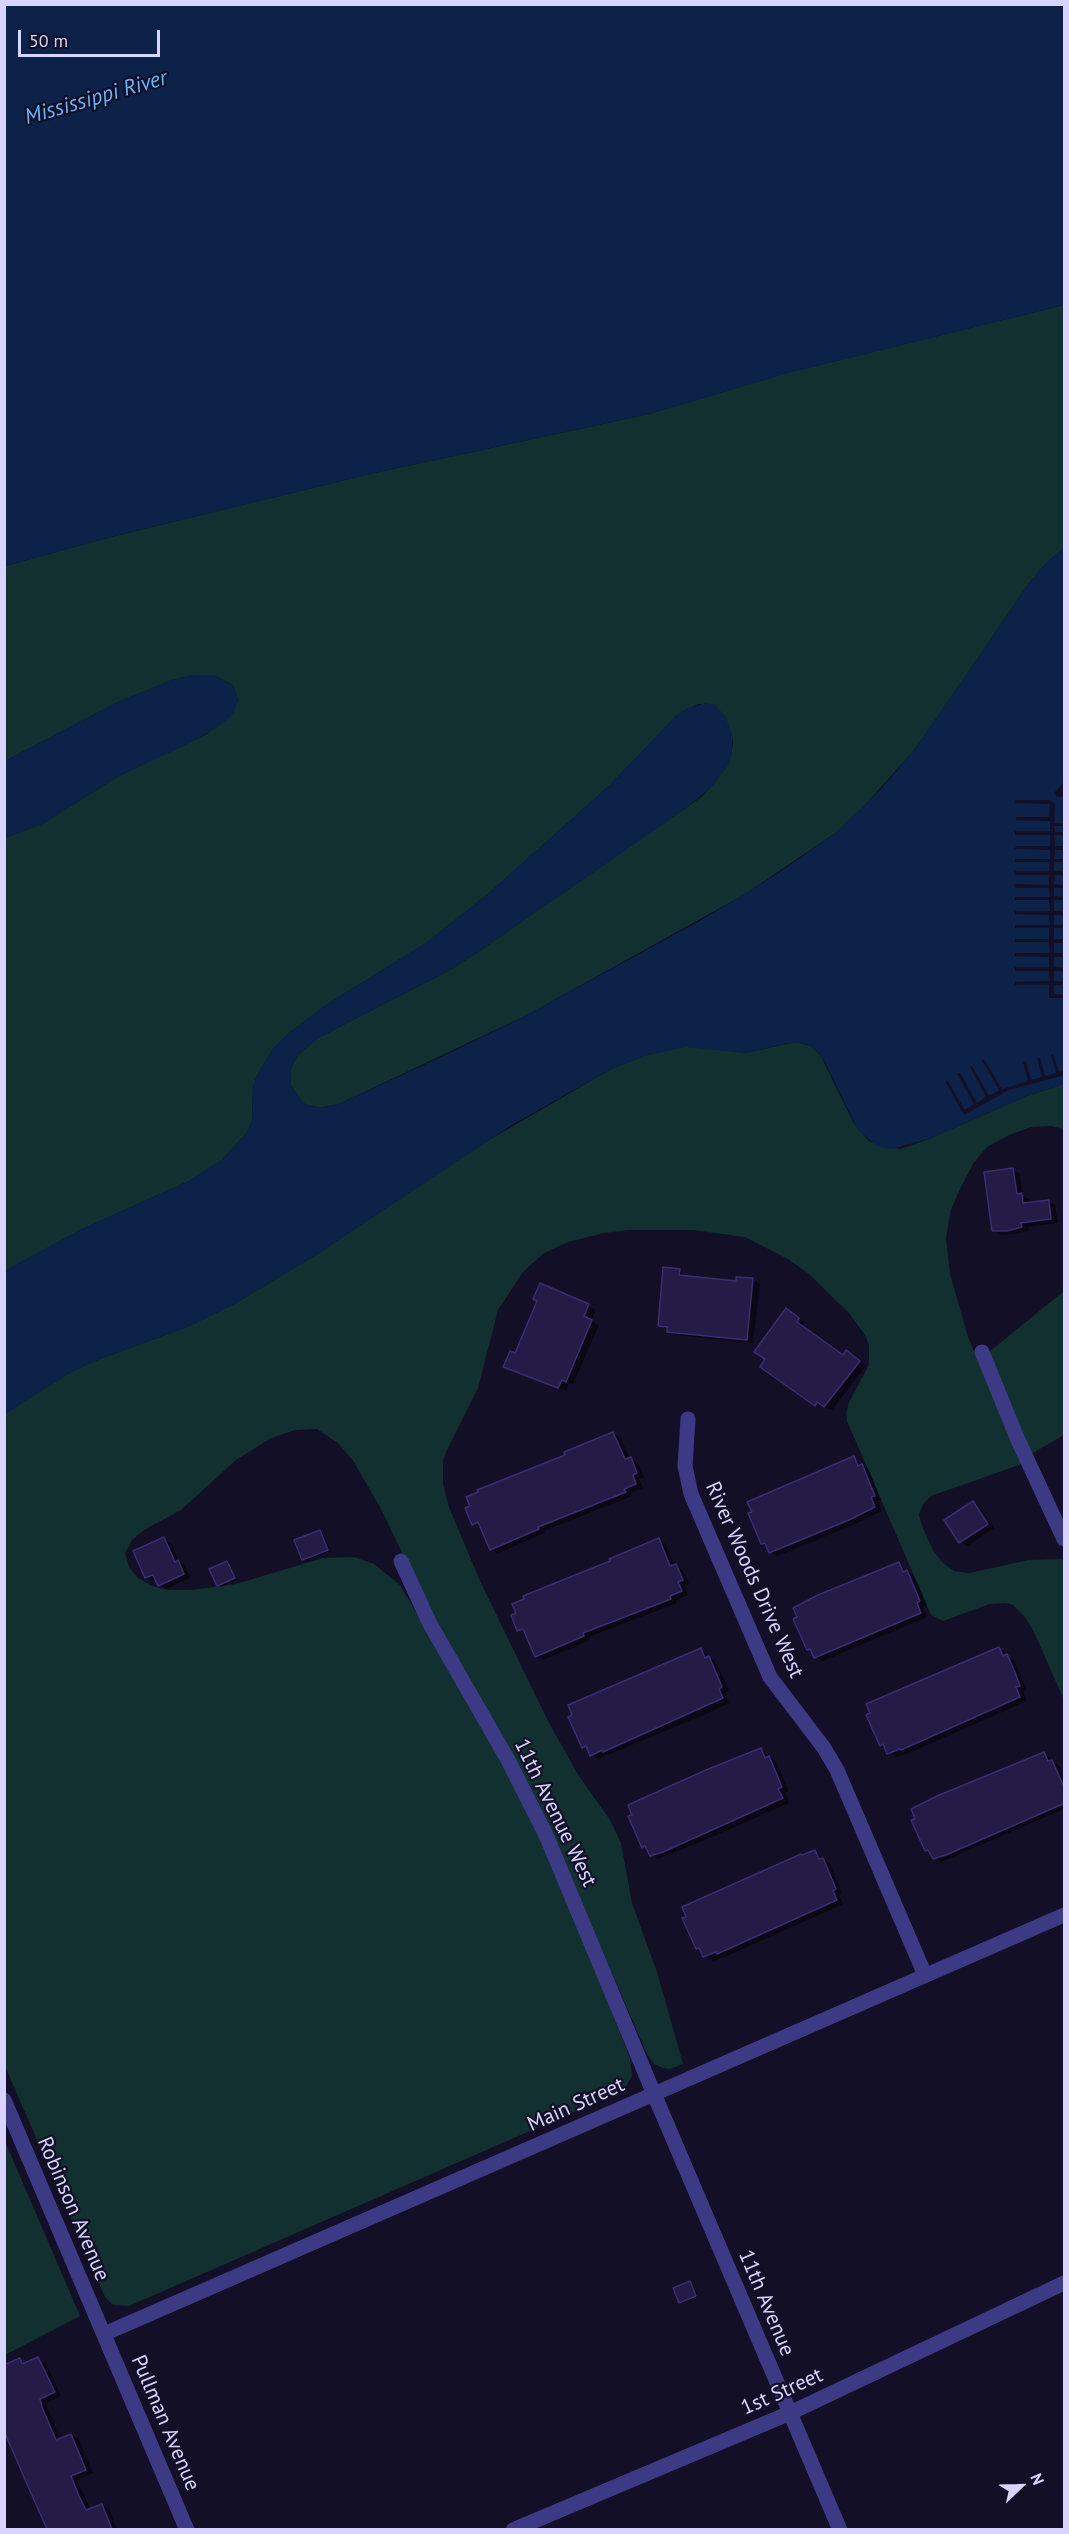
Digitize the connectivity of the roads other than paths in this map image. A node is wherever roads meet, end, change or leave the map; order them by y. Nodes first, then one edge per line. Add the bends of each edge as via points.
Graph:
1 (981, 1352) dead end
2 (688, 1419) dead end
3 (1065, 1539) edge
4 (401, 1561) dead end
5 (1065, 1915) edge
6 (925, 1975) junction
7 (654, 2094) junction
8 (4, 2100) edge
9 (1065, 2283) edge
10 (104, 2334) junction
11 (790, 2413) junction
12 (187, 2529) edge
13 (513, 2529) edge
14 (840, 2529) edge

1 - 3 street
2 - 6 street, River Woods Drive West via 686,1471 696,1504 770,1677 837,1770
4 - 7 street, 11th Avenue West via 430,1624 535,1809
5 - 6 street, Main Street
6 - 7 street, Main Street
7 - 10 street, Main Street
7 - 11 street, 11th Avenue
8 - 10 street, Robinson Avenue
9 - 11 street, 1st Street
10 - 12 street, Pullman Avenue
11 - 13 street, 1st Street
11 - 14 street, 11th Avenue

